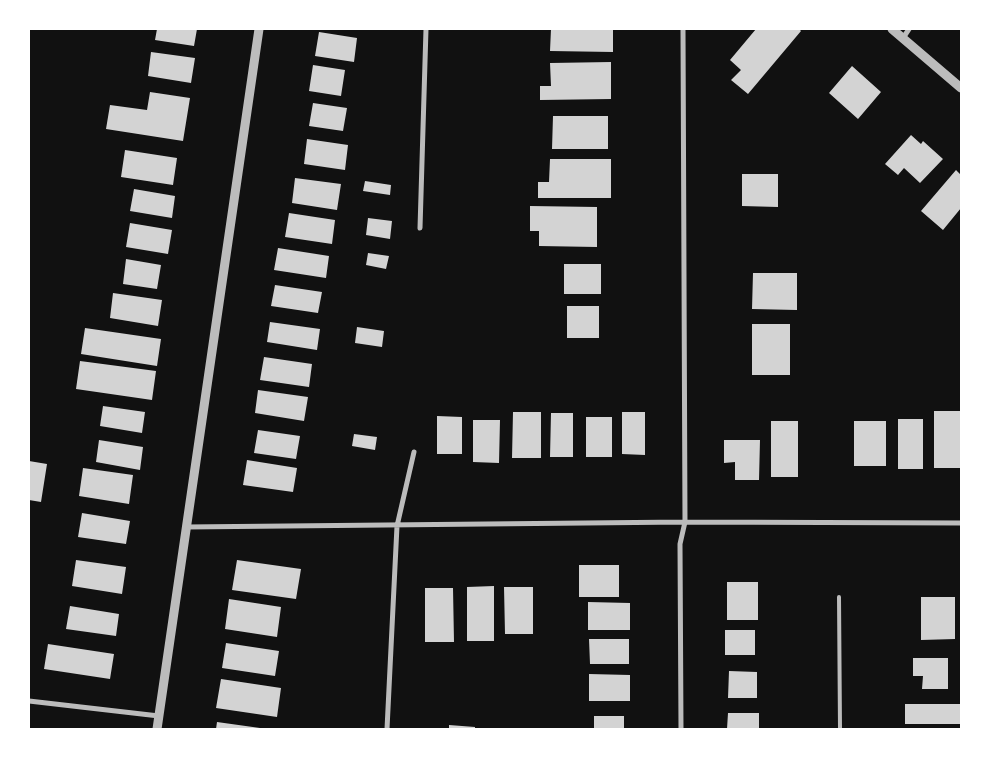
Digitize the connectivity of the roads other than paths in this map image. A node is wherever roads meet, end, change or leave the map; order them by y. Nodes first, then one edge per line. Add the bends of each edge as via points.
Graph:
1 (259, 29) edge
2 (426, 29) edge
3 (683, 29) edge
4 (892, 29) edge
5 (909, 29) edge
6 (903, 38) junction
7 (961, 88) edge
8 (420, 228) dead end
9 (414, 452) dead end
10 (685, 522) junction
11 (961, 523) edge
12 (397, 526) junction
13 (186, 527) junction
14 (838, 597) dead end
15 (29, 701) edge
16 (158, 716) junction
17 (157, 729) edge
18 (387, 729) edge
19 (681, 729) edge
20 (840, 729) edge

1 - 13 street
2 - 8 street
3 - 10 street
4 - 6 street
5 - 6 street
6 - 7 street
9 - 12 street
10 - 11 street
10 - 12 street
10 - 19 street via 680,544
12 - 13 street
12 - 18 street
13 - 16 street
14 - 20 lane
15 - 16 street
16 - 17 street

